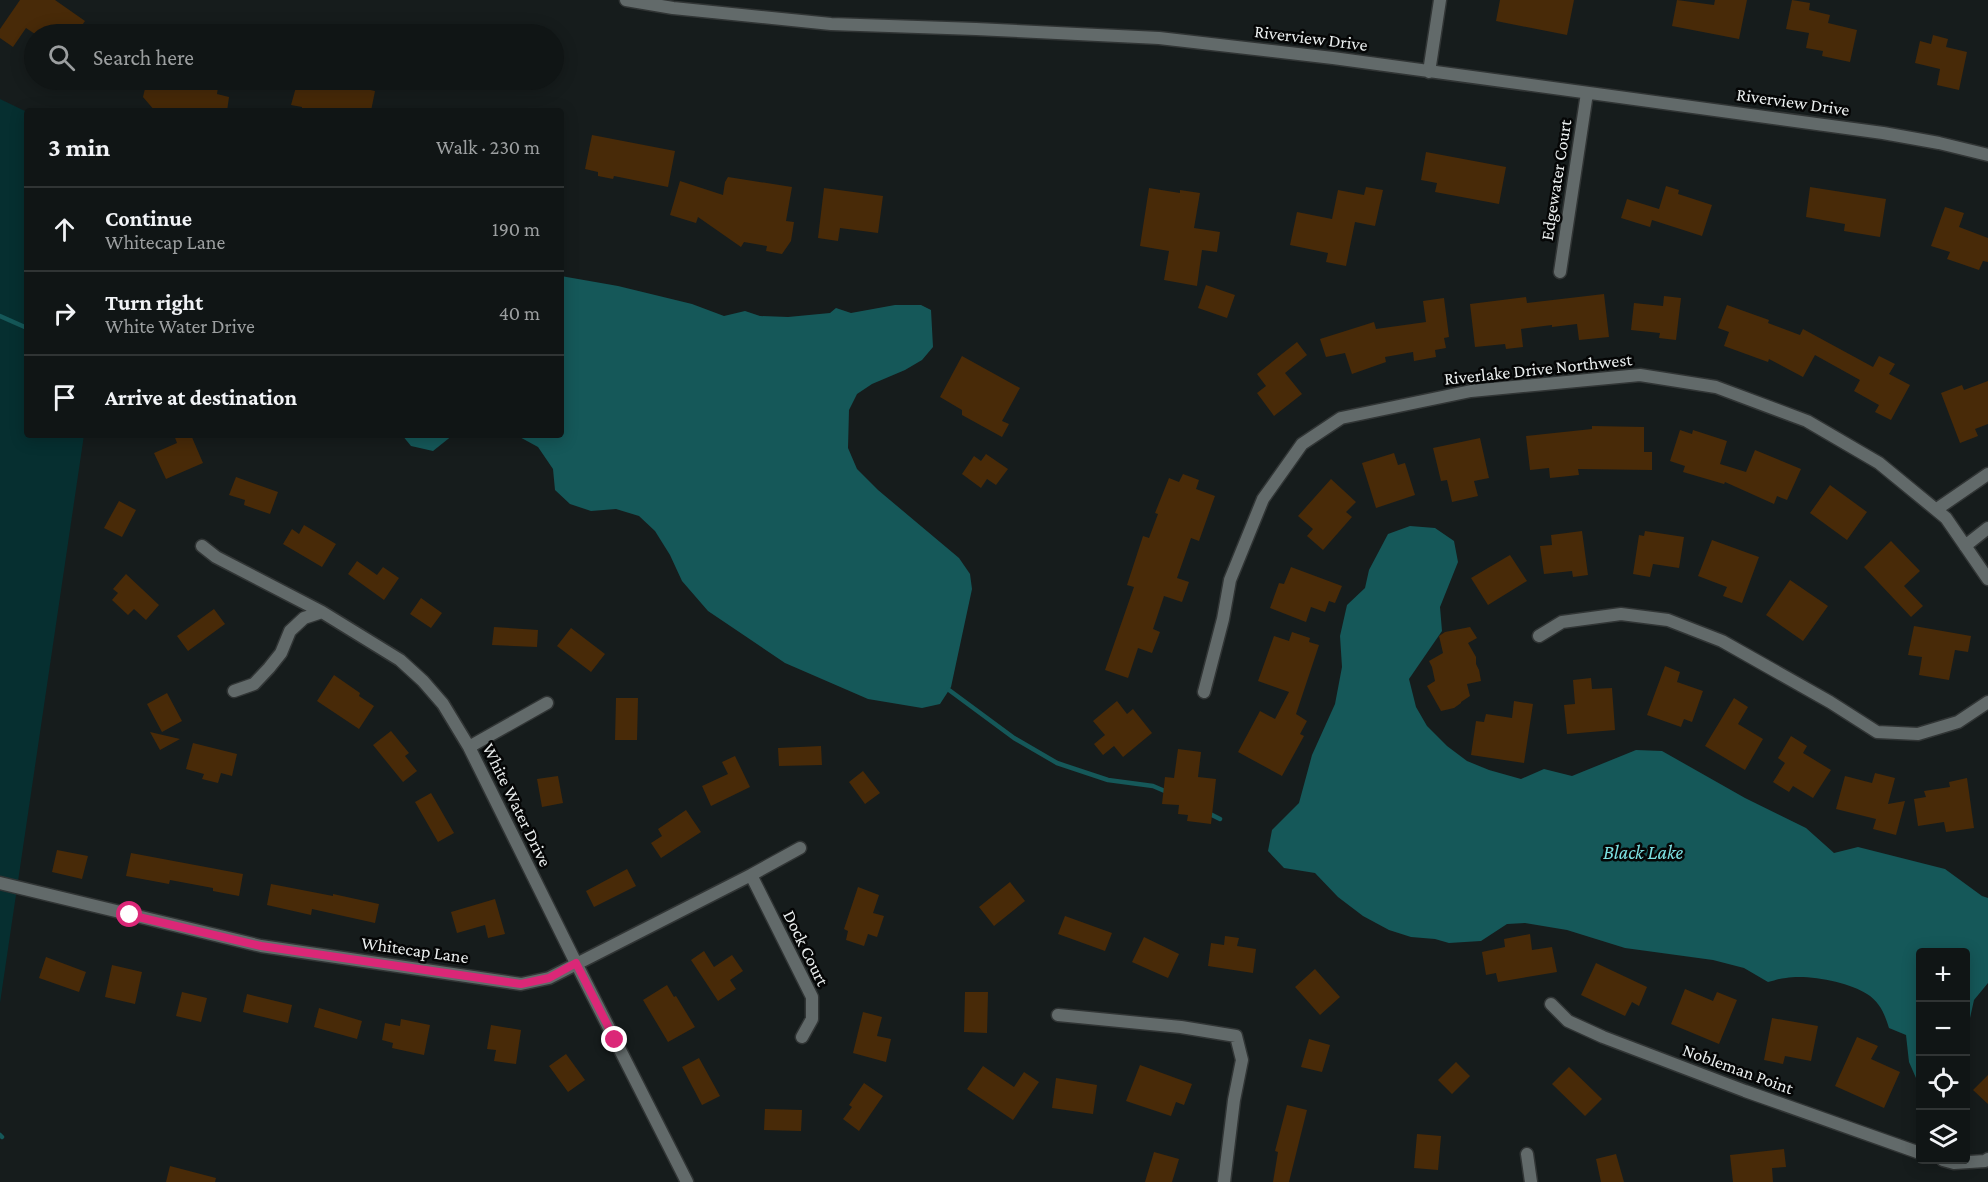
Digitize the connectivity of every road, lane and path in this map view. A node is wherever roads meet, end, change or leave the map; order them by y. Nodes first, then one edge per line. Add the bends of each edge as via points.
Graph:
1 (626, 0) edge
2 (1440, 0) edge
3 (1429, 72) junction
4 (1587, 93) junction
5 (1988, 155) edge
6 (1560, 272) dead end
7 (1988, 474) edge
8 (1937, 509) junction
9 (1988, 528) edge
10 (202, 546) dead end
11 (1965, 546) junction
12 (1988, 579) edge
13 (322, 612) junction
14 (1539, 636) dead end
15 (234, 691) dead end
16 (1204, 692) dead end
17 (1988, 702) edge
18 (546, 703) dead end
19 (469, 747) junction
20 (800, 848) dead end
21 (751, 875) junction
22 (0, 883) edge
23 (576, 963) junction
24 (1551, 1004) dead end
25 (1058, 1015) dead end
26 (802, 1037) dead end
27 (1916, 1152) edge
28 (1527, 1154) dead end
29 (1988, 1159) edge
30 (1970, 1162) edge
31 (687, 1182) edge
32 (1224, 1182) edge
33 (1531, 1182) edge

1 - 3 street, Riverview Drive via 831,24 1159,38
2 - 3 street
3 - 4 street, Riverview Drive
4 - 5 street, Riverview Drive via 1883,133
4 - 6 street, Edgewater Court
7 - 8 street
8 - 11 street, Riverlake Drive Northwest
8 - 16 street, Riverlake Drive Northwest via 1879,463 1807,421 1716,387 1640,375 1471,391 1341,418 1302,444 1263,499 1230,580
9 - 11 street
10 - 13 street, White Water Drive
11 - 12 street, Riverlake Drive Northwest
13 - 15 street via 304,618 290,631 281,653 254,684
13 - 19 street, White Water Drive via 400,660 443,704
14 - 17 street via 1562,622 1621,614 1668,620 1722,641 1877,732 1918,734 1958,722
18 - 19 street
19 - 23 street, White Water Drive
20 - 21 street, Whitecap Lane
21 - 23 street, Whitecap Lane
21 - 26 street, Dock Court via 812,998 812,1019
22 - 23 street, Whitecap Lane via 261,946 521,984 549,978
23 - 31 street, White Water Drive
24 - 27 street, Nobleman Point via 1568,1022
25 - 32 street via 1236,1036 1242,1060
28 - 33 street
29 - 30 street

